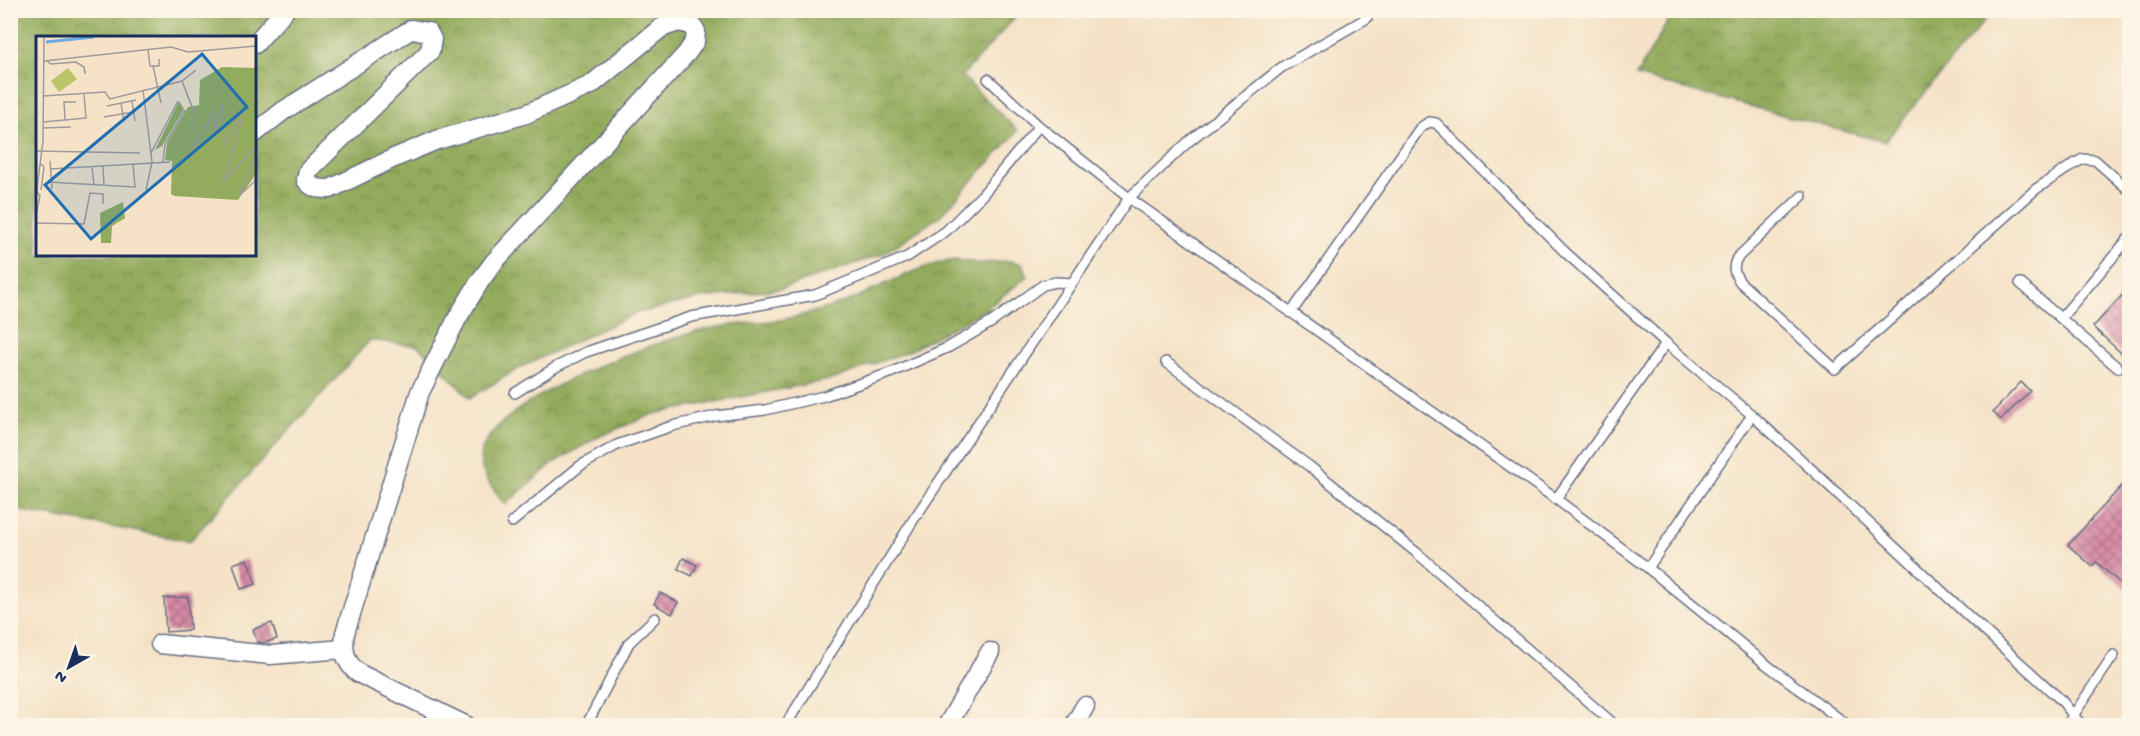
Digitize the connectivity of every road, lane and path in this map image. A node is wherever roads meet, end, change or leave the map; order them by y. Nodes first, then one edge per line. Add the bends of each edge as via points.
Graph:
1 (285, 10) edge
2 (1367, 18) dead end
3 (256, 44) edge
4 (988, 79) dead end
5 (1039, 126) junction
6 (256, 132) edge
7 (2130, 191) edge
8 (1802, 196) dead end
9 (1129, 198) junction
10 (2130, 237) edge
11 (1072, 283) junction
12 (2020, 283) dead end
13 (1291, 314) junction
14 (2061, 318) junction
15 (1666, 343) junction
16 (1166, 362) dead end
17 (2118, 368) dead end
18 (515, 393) dead end
19 (1752, 415) junction
20 (1556, 499) junction
21 (512, 522) dead end
22 (1648, 568) junction
23 (655, 618) dead end
24 (160, 644) dead end
25 (343, 649) junction
26 (990, 652) dead end
27 (2114, 656) dead end
28 (1085, 706) dead end
29 (2073, 715) junction
30 (467, 726) edge
31 (586, 726) edge
32 (785, 726) edge
33 (947, 726) edge
34 (1074, 726) edge
35 (1616, 726) edge
36 (1849, 726) edge
37 (2066, 726) edge
38 (2082, 726) edge

1 - 3 street
2 - 9 lane via 1282,68 1188,142
4 - 5 lane
5 - 9 lane
5 - 18 lane via 983,194 946,231 907,257 815,295 691,317 586,352
6 - 25 street via 399,37 412,30 428,32 432,39 430,51 308,171 306,180 310,186 330,189 437,140 526,114 591,85 661,28 678,21 692,25 696,31 687,53 494,262 458,317 420,392
7 - 8 lane via 2095,160 2083,159 2074,164 2036,189 1835,369 1740,282 1735,273 1737,258
9 - 11 lane
9 - 13 lane
10 - 14 lane
11 - 21 lane via 1043,285 949,347 890,373 824,396 672,426 617,445 580,466
11 - 32 lane via 912,522
12 - 14 lane
13 - 15 lane via 1420,129 1429,122 1436,123 1565,252
13 - 20 lane
14 - 17 lane
15 - 19 lane
15 - 20 lane
16 - 35 lane via 1345,495
19 - 22 lane
19 - 29 lane
20 - 22 lane
22 - 36 lane
23 - 31 lane via 629,643
24 - 25 street via 272,655
25 - 30 street via 358,673
26 - 33 street
27 - 29 lane
28 - 34 street
29 - 37 lane
29 - 38 lane

